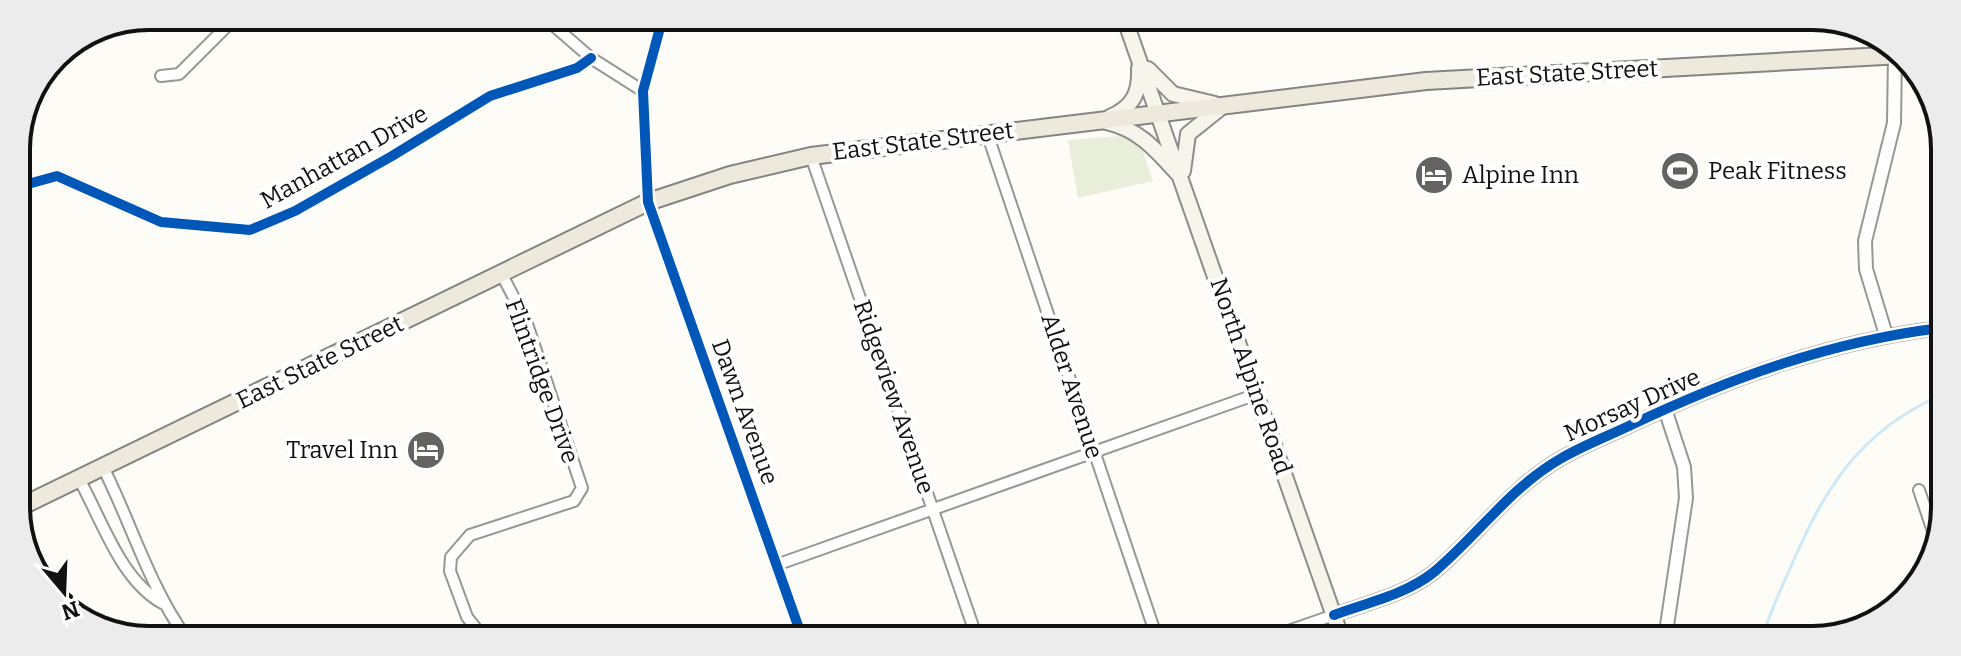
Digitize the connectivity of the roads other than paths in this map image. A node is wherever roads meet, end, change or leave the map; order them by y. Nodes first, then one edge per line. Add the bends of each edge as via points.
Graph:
1 (223, 30) edge
2 (559, 30) edge
3 (659, 30) edge
4 (1129, 30) edge
5 (1138, 55) junction
6 (1885, 56) edge
7 (591, 58) junction
8 (1897, 67) edge
9 (161, 76) dead end
10 (643, 91) junction
11 (1224, 105) junction
12 (1160, 113) junction
13 (1097, 121) junction
14 (987, 133) junction
15 (811, 156) junction
16 (1183, 180) junction
17 (30, 183) edge
18 (648, 202) junction
19 (501, 273) junction
20 (1931, 329) edge
21 (1886, 335) junction
22 (1257, 394) junction
23 (1665, 409) junction
24 (1093, 451) junction
25 (103, 467) junction
26 (79, 479) junction
27 (1919, 490) dead end
28 (30, 502) edge
29 (933, 510) junction
30 (1930, 522) edge
31 (779, 564) junction
32 (162, 603) junction
33 (1334, 615) junction
34 (178, 626) edge
35 (474, 626) edge
36 (799, 626) edge
37 (973, 626) edge
38 (1153, 626) edge
39 (1302, 626) edge
40 (1338, 626) edge
41 (1667, 626) edge

1 - 9 street via 179,74
2 - 7 street
3 - 10 street, Dawn Avenue
4 - 5 main road, North Alpine Road
5 - 11 main road via 1173,94
5 - 12 main road, North Alpine Road
5 - 13 main road via 1132,103
6 - 11 main road, East State Street via 1426,81
7 - 10 street
7 - 17 street, Manhattan Drive via 577,68 490,96 295,211 250,230 161,222 57,176
8 - 21 street via 1894,123 1865,241 1866,269
10 - 18 street, Dawn Avenue
11 - 12 main road, East State Street
11 - 16 main road via 1188,134
12 - 13 main road, East State Street
12 - 16 main road, North Alpine Road
13 - 14 main road, East State Street
13 - 16 main road via 1119,125 1148,142
14 - 15 main road, East State Street
14 - 24 street, Alder Avenue
15 - 18 main road, East State Street
15 - 29 street, Ridgeview Avenue
16 - 22 main road, North Alpine Road
18 - 19 main road, East State Street
18 - 31 street, Dawn Avenue
19 - 25 main road, East State Street
19 - 35 street, Flintridge Drive via 526,321 582,488 574,501 470,535 451,557 450,571
20 - 21 street, Morsay Drive
21 - 23 street, Morsay Drive via 1775,365
22 - 24 street
22 - 33 main road, North Alpine Road
23 - 33 street, Morsay Drive via 1560,459 1519,487 1433,573
23 - 41 street via 1684,467 1686,498
24 - 29 street
24 - 38 street, Alder Avenue
25 - 26 main road, East State Street
25 - 32 street
26 - 28 main road, East State Street
26 - 32 street via 123,567 146,594
27 - 30 street
29 - 31 street
29 - 37 street, Ridgeview Avenue
31 - 36 street, Dawn Avenue
32 - 34 street
33 - 39 street
33 - 40 main road, North Alpine Road

